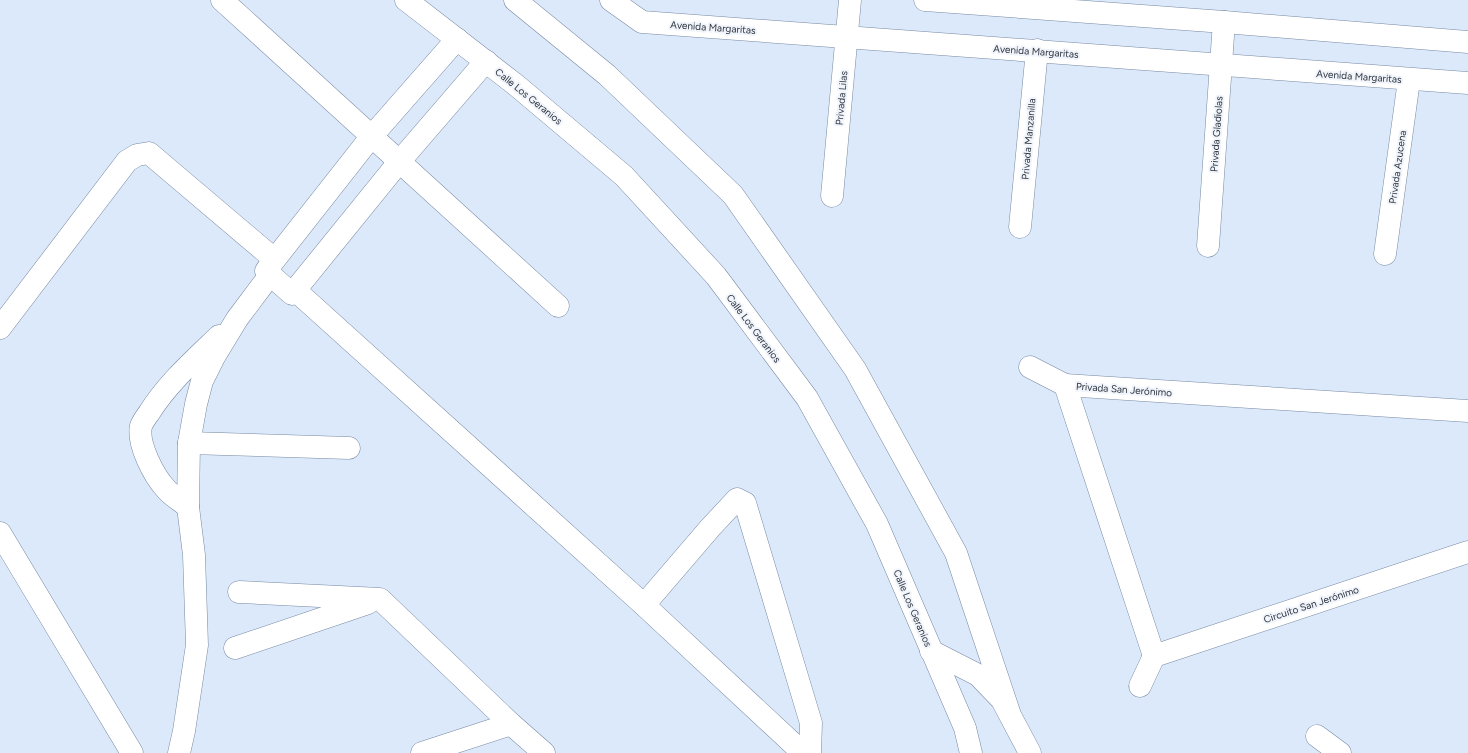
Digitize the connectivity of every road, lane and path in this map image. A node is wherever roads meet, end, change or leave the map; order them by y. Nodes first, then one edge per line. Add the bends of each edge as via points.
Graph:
1 (222, 0) edge
2 (406, 0) edge
3 (515, 0) edge
4 (611, 0) edge
5 (850, 0) edge
6 (925, 0) edge
7 (1224, 22) junction
8 (847, 36) junction
9 (457, 39) junction
10 (1468, 42) edge
11 (1037, 50) junction
12 (486, 61) junction
13 (1221, 65) junction
14 (1409, 80) junction
15 (1468, 83) edge
16 (371, 137) junction
17 (399, 162) junction
18 (832, 196) dead end
19 (1020, 227) dead end
20 (1208, 246) dead end
21 (1385, 254) dead end
22 (272, 267) junction
23 (295, 290) junction
24 (558, 306) dead end
25 (237, 319) junction
26 (0, 328) edge
27 (1030, 367) dead end
28 (1065, 385) junction
29 (1468, 411) edge
30 (189, 443) junction
31 (349, 448) dead end
32 (188, 507) junction
33 (0, 533) edge
34 (1468, 552) edge
35 (239, 592) dead end
36 (380, 599) junction
37 (644, 605) junction
38 (235, 648) dead end
39 (931, 651) junction
40 (1154, 656) junction
41 (1140, 686) dead end
42 (1009, 712) junction
43 (511, 724) junction
44 (1317, 736) dead end
45 (132, 753) edge
46 (180, 753) edge
47 (422, 753) edge
48 (544, 753) edge
49 (803, 753) edge
50 (810, 753) edge
51 (971, 753) edge
52 (1030, 753) edge
53 (1340, 753) edge

1 - 16 street
2 - 9 street, Calle Los Geranios
3 - 42 street via 607,75 733,195 850,363 956,553
4 - 8 street, Avenida Margaritas via 642,22
5 - 8 street, Privada Lilas
6 - 7 street
7 - 10 street
7 - 13 street, Privada Gladiolas
8 - 11 street, Avenida Margaritas
8 - 18 street, Privada Lilas
9 - 12 street, Calle Los Geranios
9 - 16 street
11 - 13 street, Avenida Margaritas
11 - 19 street, Privada Manzanilla
12 - 17 street
12 - 39 street, Calle Los Geranios via 624,176 716,276 807,398 877,524
13 - 14 street, Avenida Margaritas
13 - 20 street, Privada Gladiolas
14 - 15 street, Avenida Margaritas
14 - 21 street, Privada Azucena
16 - 17 street
16 - 22 street
17 - 23 street
17 - 24 street
22 - 23 street via 292,294
22 - 25 street
22 - 26 street via 150,153 137,155 127,161
23 - 37 street
25 - 30 street via 202,381
25 - 32 street via 157,400 142,425 142,445 152,468 166,489
27 - 28 street
28 - 29 street, Privada San Jerónimo
28 - 40 street, Privada San Jerónimo
30 - 31 street
30 - 32 street
32 - 46 street via 194,554 197,645
33 - 45 street
34 - 40 street, Circuito San Jerónimo
35 - 36 street
36 - 38 street
36 - 43 street
37 - 49 street
37 - 50 street via 737,499 745,503 810,718
39 - 42 street via 978,675 1002,700
39 - 51 street, Calle Los Geranios via 965,728
40 - 41 street
42 - 52 street
43 - 47 street
43 - 48 street
44 - 53 street

